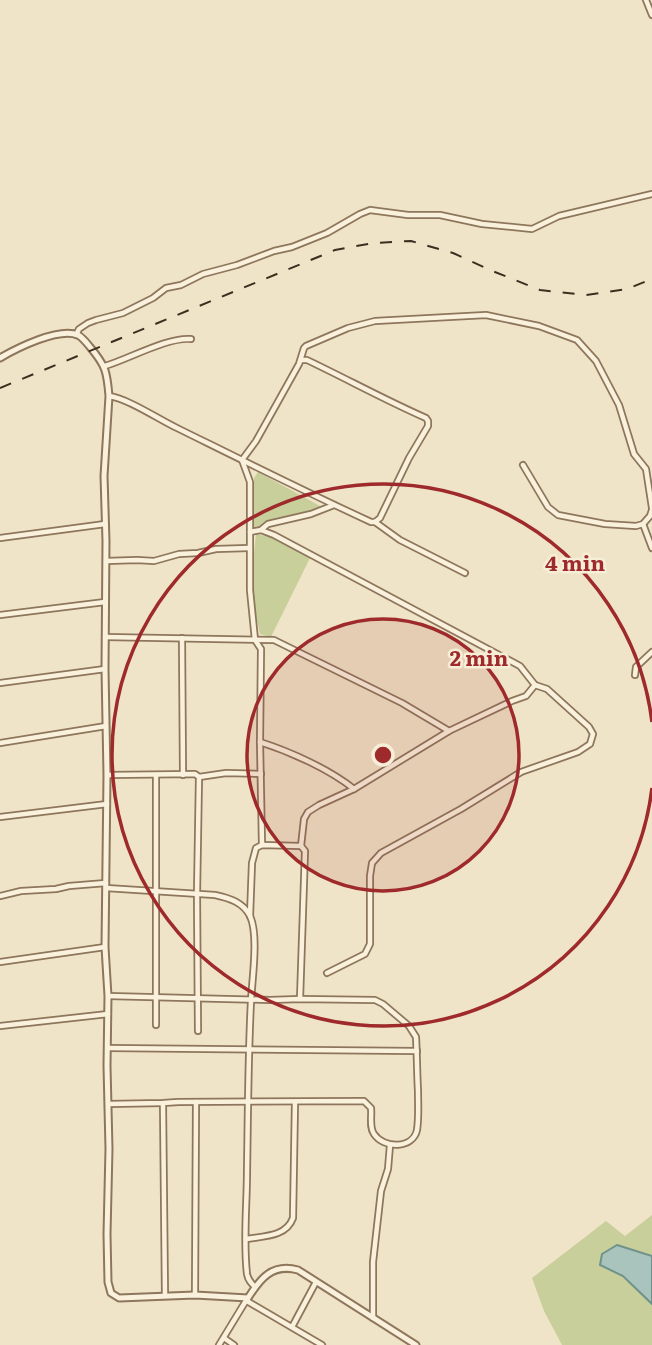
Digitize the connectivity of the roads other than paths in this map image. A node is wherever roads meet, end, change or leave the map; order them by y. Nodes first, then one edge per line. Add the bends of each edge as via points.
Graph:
1 (646, 0) edge
2 (652, 15) edge
3 (652, 194) edge
4 (76, 335) junction
5 (191, 339) dead end
6 (0, 358) edge
7 (301, 360) junction
8 (105, 366) junction
9 (110, 396) junction
10 (242, 460) junction
11 (523, 465) dead end
12 (334, 505) junction
13 (652, 509) edge
14 (375, 522) junction
15 (105, 524) junction
16 (643, 524) junction
17 (261, 530) junction
18 (250, 532) junction
19 (0, 538) edge
20 (249, 548) junction
21 (652, 548) edge
22 (106, 561) junction
23 (465, 573) dead end
24 (105, 602) junction
25 (0, 615) edge
26 (105, 637) junction
27 (182, 638) junction
28 (255, 640) junction
29 (652, 652) edge
30 (105, 669) junction
31 (635, 675) dead end
32 (0, 683) edge
33 (535, 685) junction
34 (106, 726) junction
35 (449, 731) junction
36 (260, 742) junction
37 (0, 743) edge
38 (261, 774) junction
39 (107, 775) junction
40 (183, 775) junction
41 (156, 776) junction
42 (199, 778) junction
43 (354, 789) junction
44 (107, 803) junction
45 (0, 817) edge
46 (262, 845) junction
47 (301, 846) junction
48 (106, 885) junction
49 (156, 891) junction
50 (197, 894) junction
51 (0, 897) edge
52 (250, 916) junction
53 (105, 947) junction
54 (0, 962) edge
55 (327, 973) dead end
56 (108, 996) junction
57 (156, 997) junction
58 (197, 998) junction
59 (300, 999) junction
60 (251, 1000) junction
61 (108, 1014) junction
62 (156, 1025) dead end
63 (0, 1026) edge
64 (198, 1031) dead end
65 (108, 1048) junction
66 (250, 1051) junction
67 (417, 1051) junction
68 (295, 1101) junction
69 (196, 1102) junction
70 (248, 1102) junction
71 (163, 1103) junction
72 (108, 1104) junction
73 (390, 1145) junction
74 (246, 1239) junction
75 (316, 1282) junction
76 (255, 1287) junction
77 (165, 1295) junction
78 (195, 1295) junction
79 (247, 1299) junction
80 (373, 1319) junction
81 (292, 1327) junction
82 (223, 1338) junction
83 (219, 1345) edge
84 (233, 1345) edge
85 (322, 1345) edge
86 (416, 1345) edge

1 - 2 street
3 - 4 street via 559,216 532,229 370,210 292,247 166,288 123,313 88,323
4 - 6 street via 50,336
4 - 8 street
5 - 8 street via 182,338
7 - 10 street
7 - 13 street via 304,348 312,343 375,321 486,315 577,340 596,361 619,405 634,454 646,469
7 - 14 street via 349,379 428,421
8 - 9 street
9 - 10 street
9 - 15 street
10 - 12 street
10 - 18 street via 250,482
11 - 16 street via 548,507 558,514 605,524
12 - 14 street
12 - 17 street
13 - 16 street
14 - 23 street
15 - 19 street
15 - 22 street
16 - 21 street
17 - 18 street
17 - 33 street via 520,666
18 - 20 street
20 - 22 street via 179,554 154,561
20 - 28 street
22 - 24 street
24 - 25 street
24 - 26 street
26 - 27 street
26 - 30 street
27 - 28 street
27 - 40 street
28 - 35 street via 274,640
28 - 36 street via 261,649
29 - 31 street via 636,667
30 - 32 street
30 - 34 street
33 - 35 street via 526,696
33 - 55 street via 547,689 589,727 593,734 590,744 521,772 381,853 372,863 370,876 370,944 365,954
34 - 37 street
34 - 39 street
35 - 43 street
36 - 38 street
36 - 43 street via 283,749
38 - 42 street
38 - 46 street
39 - 41 street
39 - 44 street
40 - 41 street
40 - 42 street
41 - 49 street
42 - 50 street
43 - 47 street via 308,812
44 - 45 street
44 - 48 street
46 - 47 street
46 - 52 street via 256,848 252,863
47 - 59 street
48 - 49 street
48 - 51 street via 18,891
48 - 53 street
49 - 50 street
49 - 57 street
50 - 52 street via 234,900
50 - 58 street
52 - 60 street
53 - 54 street
53 - 56 street
56 - 57 street
56 - 61 street
57 - 58 street
57 - 62 street
58 - 60 street
58 - 64 street
59 - 60 street
59 - 67 street via 379,1002 410,1026
60 - 66 street
61 - 63 street
61 - 65 street
65 - 66 street
65 - 72 street
66 - 67 street
66 - 70 street
67 - 73 street via 417,1132 404,1144
68 - 70 street
68 - 73 street via 364,1101 370,1108 374,1135
68 - 74 street via 293,1218 280,1233
69 - 70 street
69 - 71 street
69 - 78 street
70 - 74 street
71 - 72 street
71 - 77 street
72 - 77 street via 109,1289 119,1298
73 - 80 street via 372,1270
74 - 76 street via 247,1275
75 - 76 street via 288,1267 268,1273
75 - 80 street
75 - 81 street
76 - 79 street
77 - 78 street
78 - 79 street
79 - 81 street
79 - 82 street
80 - 86 street
81 - 85 street
82 - 83 street
82 - 84 street

